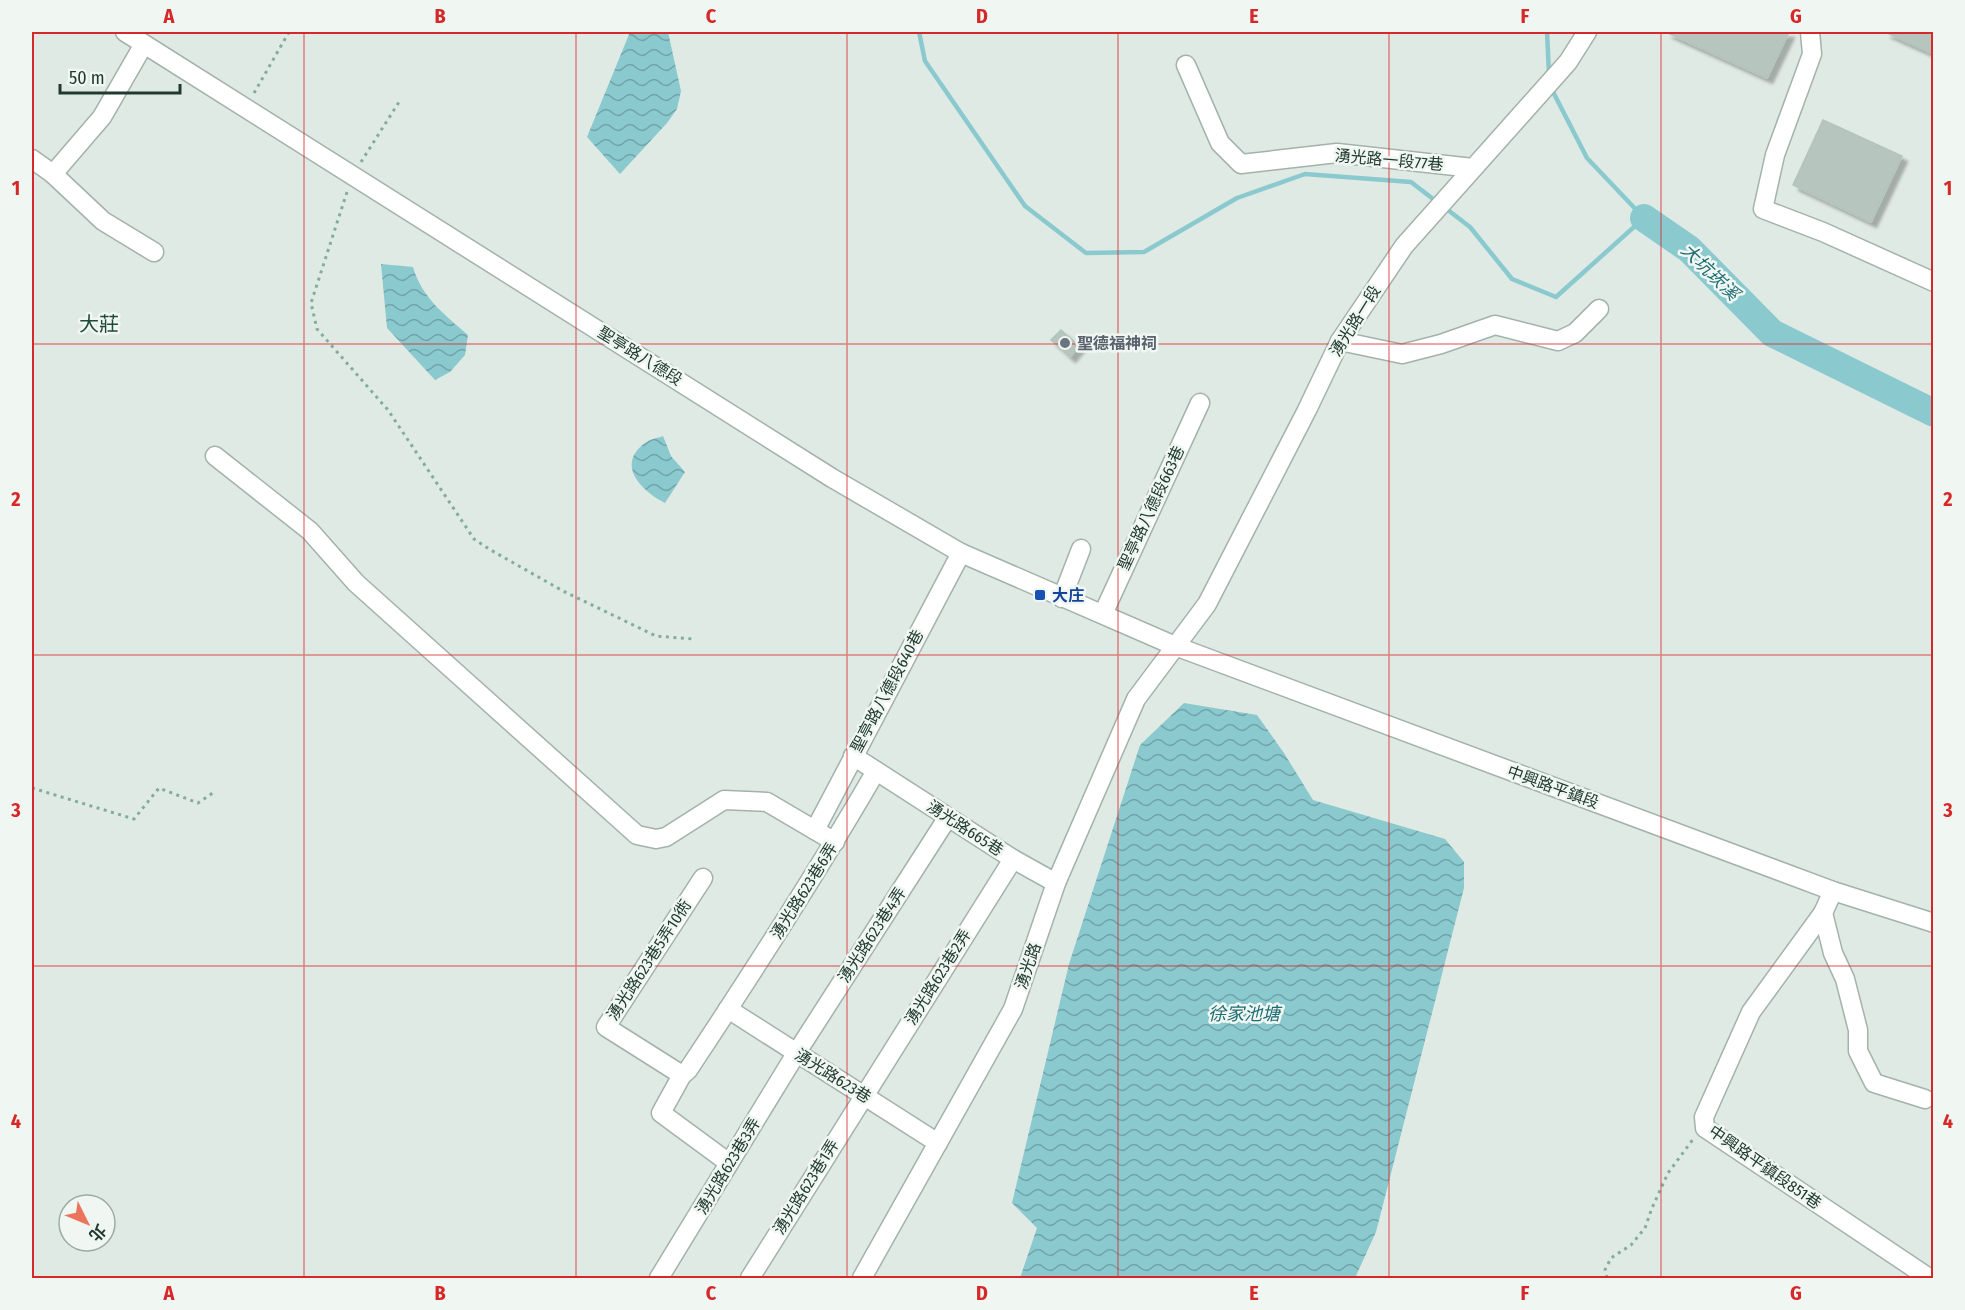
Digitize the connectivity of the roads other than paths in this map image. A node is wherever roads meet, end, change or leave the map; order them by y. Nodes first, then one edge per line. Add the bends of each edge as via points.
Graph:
1 (124, 32) edge
2 (1587, 32) edge
3 (1810, 32) edge
4 (144, 44) junction
5 (1186, 65) dead end
6 (32, 159) edge
7 (1473, 168) junction
8 (52, 174) junction
9 (154, 252) dead end
10 (1934, 282) edge
11 (1599, 309) dead end
12 (1340, 341) junction
13 (1200, 403) dead end
14 (215, 456) dead end
15 (1081, 549) dead end
16 (961, 553) junction
17 (1062, 598) junction
18 (1103, 614) junction
19 (1174, 646) junction
20 (853, 756) junction
21 (876, 771) junction
22 (948, 817) junction
23 (815, 830) junction
24 (835, 842) junction
25 (1013, 859) junction
26 (703, 878) dead end
27 (1056, 883) junction
28 (1833, 891) junction
29 (1823, 913) junction
30 (1934, 923) edge
31 (728, 1009) junction
32 (797, 1053) junction
33 (682, 1075) junction
34 (863, 1095) junction
35 (1925, 1099) dead end
36 (938, 1143) junction
37 (729, 1163) junction
38 (659, 1278) edge
39 (750, 1278) edge
40 (862, 1278) edge
41 (1929, 1278) edge

1 - 4 street, 聖亭路八德段
2 - 7 street, 湧光路一段 via 1568,62
3 - 10 street via 1812,54 1775,154 1763,208
4 - 8 street via 102,117
4 - 16 street, 聖亭路八德段 via 832,478
5 - 7 street, 湧光路一段77巷 via 1220,143 1241,164 1337,153
6 - 8 street
7 - 12 street, 湧光路一段 via 1404,246
8 - 9 street via 104,221
11 - 12 street via 1575,333 1558,341 1495,325 1402,354
12 - 19 street, 湧光路一段 via 1207,604
13 - 18 street, 聖亭路八德段663巷
14 - 23 street via 310,531 356,583 637,835 666,837 724,800 767,802
15 - 17 street
16 - 17 street, 聖亭路八德段
16 - 20 street, 聖亭路八德段640巷
17 - 18 street, 聖亭路八德段
18 - 19 street, 聖亭路八德段
19 - 27 street, 湧光路 via 1136,699
19 - 28 street, 中興路平鎮段
20 - 21 street, 湧光路665巷
20 - 23 street, 聖亭路八德段640巷
21 - 22 street, 湧光路665巷
21 - 24 street, 湧光路623巷6弄
22 - 25 street, 湧光路665巷
22 - 32 street, 湧光路623巷4弄
23 - 24 street
24 - 31 street, 湧光路623巷6弄
25 - 27 street, 湧光路665巷
25 - 34 street, 湧光路623巷2弄
26 - 33 street, 湧光路623巷5弄10衖 via 606,1027
27 - 36 street, 湧光路 via 1013,1009
28 - 29 street, 中興路平鎮段851巷
28 - 30 street, 中興路平鎮段
29 - 35 street via 1858,1030 1858,1051 1874,1083
29 - 41 street, 中興路平鎮段851巷 via 1751,1012 1704,1117 1705,1128
31 - 32 street, 湧光路623巷
31 - 33 street, 湧光路623巷6弄
32 - 34 street, 湧光路623巷
32 - 37 street, 湧光路623巷3弄
33 - 37 street, 湧光路623巷6弄 via 662,1113
34 - 36 street, 湧光路623巷
34 - 39 street, 湧光路623巷1弄
36 - 40 street, 湧光路
37 - 38 street, 湧光路623巷3弄

